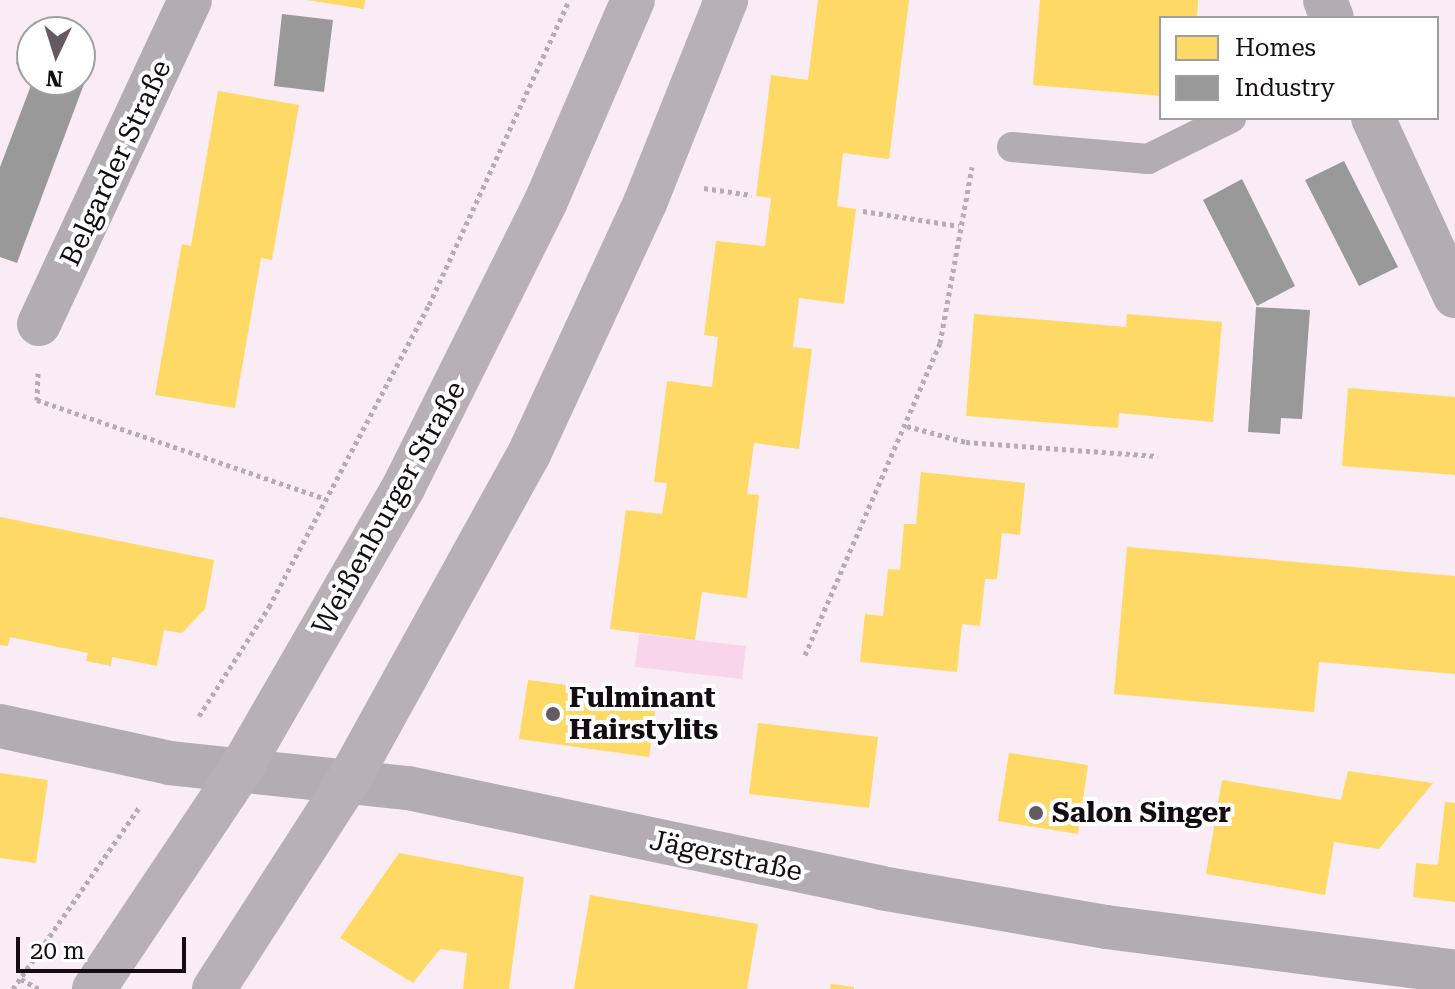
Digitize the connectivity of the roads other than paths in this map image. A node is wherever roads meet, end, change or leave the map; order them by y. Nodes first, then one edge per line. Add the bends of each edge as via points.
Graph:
1 (190, 0) edge
2 (633, 0) edge
3 (726, 0) edge
4 (1227, 120) edge
5 (1374, 120) edge
6 (1012, 147) road end
7 (1455, 296) edge
8 (39, 324) road end
9 (0, 726) edge
10 (239, 772) junction
11 (350, 778) junction
12 (1455, 972) edge
13 (94, 989) edge
14 (214, 989) edge

1 - 8 street, Belgarder Straße
2 - 10 main road, Weißenburger Straße via 546,201 449,401 344,595
3 - 11 main road via 645,203 557,396 474,560
4 - 6 lane via 1148,159
5 - 7 main road
9 - 10 street, Jägerstraße via 169,763
10 - 11 street, Jägerstraße
10 - 13 main road, Weißenburger Straße
11 - 12 street, Jägerstraße via 941,898 1121,929
11 - 14 main road

